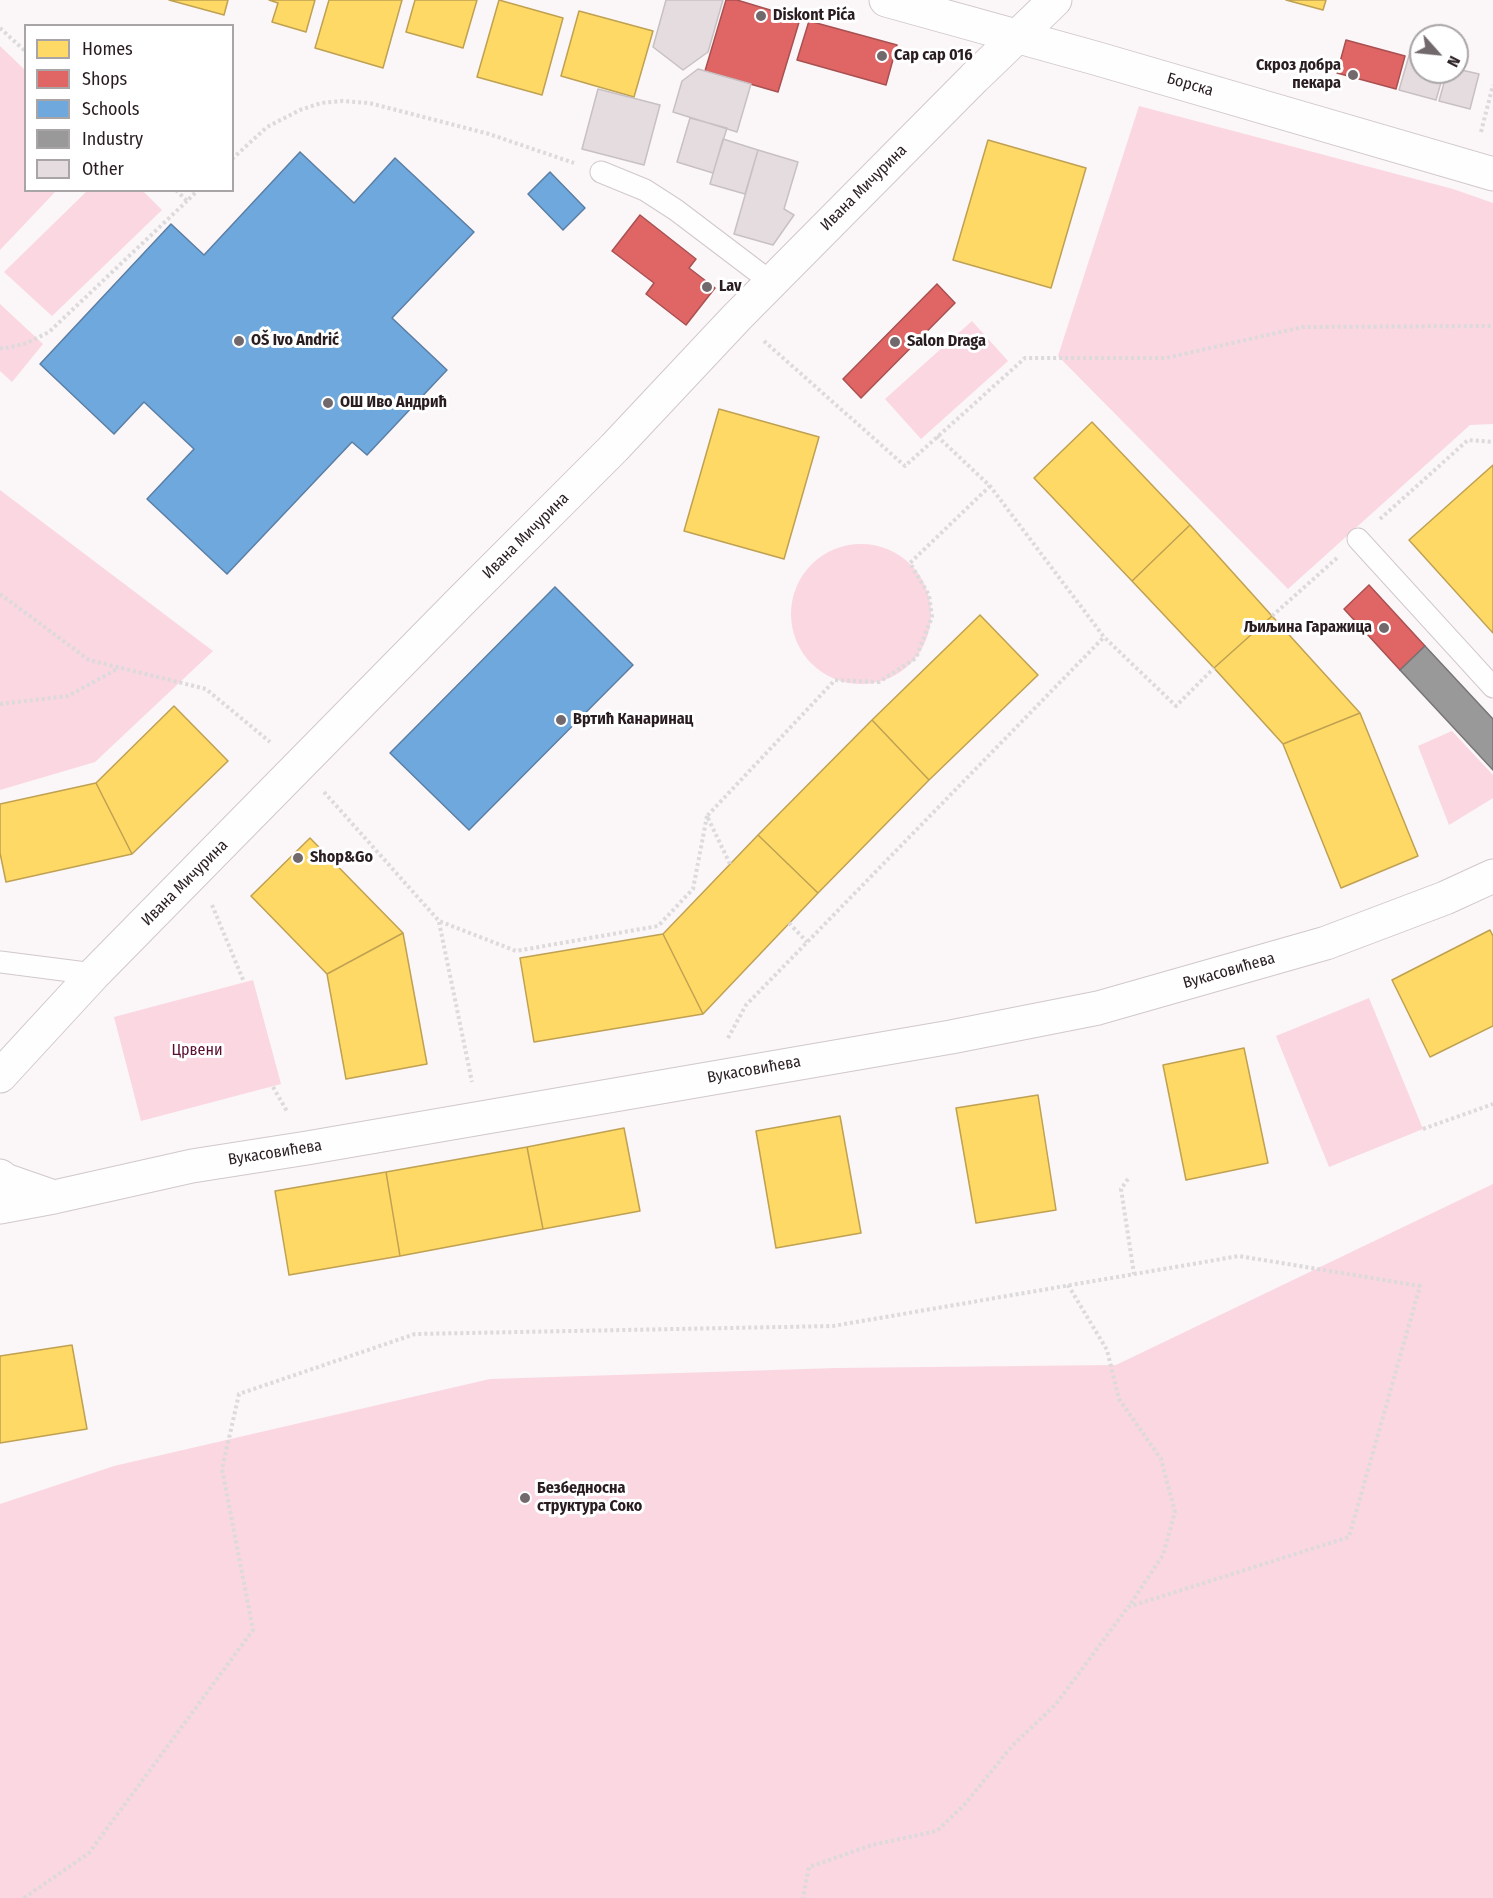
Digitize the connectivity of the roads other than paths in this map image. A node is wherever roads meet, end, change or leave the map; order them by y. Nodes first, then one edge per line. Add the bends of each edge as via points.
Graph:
1 (886, 0) edge
2 (1055, 0) edge
3 (1018, 36) junction
4 (601, 172) road end
5 (1493, 174) edge
6 (771, 282) junction
7 (1358, 539) road end
8 (1493, 687) edge
9 (1493, 876) edge
10 (0, 962) edge
11 (94, 974) junction
12 (0, 1076) edge
13 (0, 1176) edge
14 (54, 1197) junction
15 (0, 1206) edge

1 - 3 street, Борска
2 - 3 street, Ивана Мичурина
3 - 5 street, Борска
3 - 6 street, Ивана Мичурина
4 - 6 lane via 645,190 676,210
6 - 11 street, Ивана Мичурина via 614,448
7 - 8 lane
9 - 14 street, Вукасовићева via 1326,943 1098,1008 951,1037 192,1166
10 - 11 lane
11 - 12 street, Ивана Мичурина
13 - 14 street
14 - 15 street, Вукасовићева

